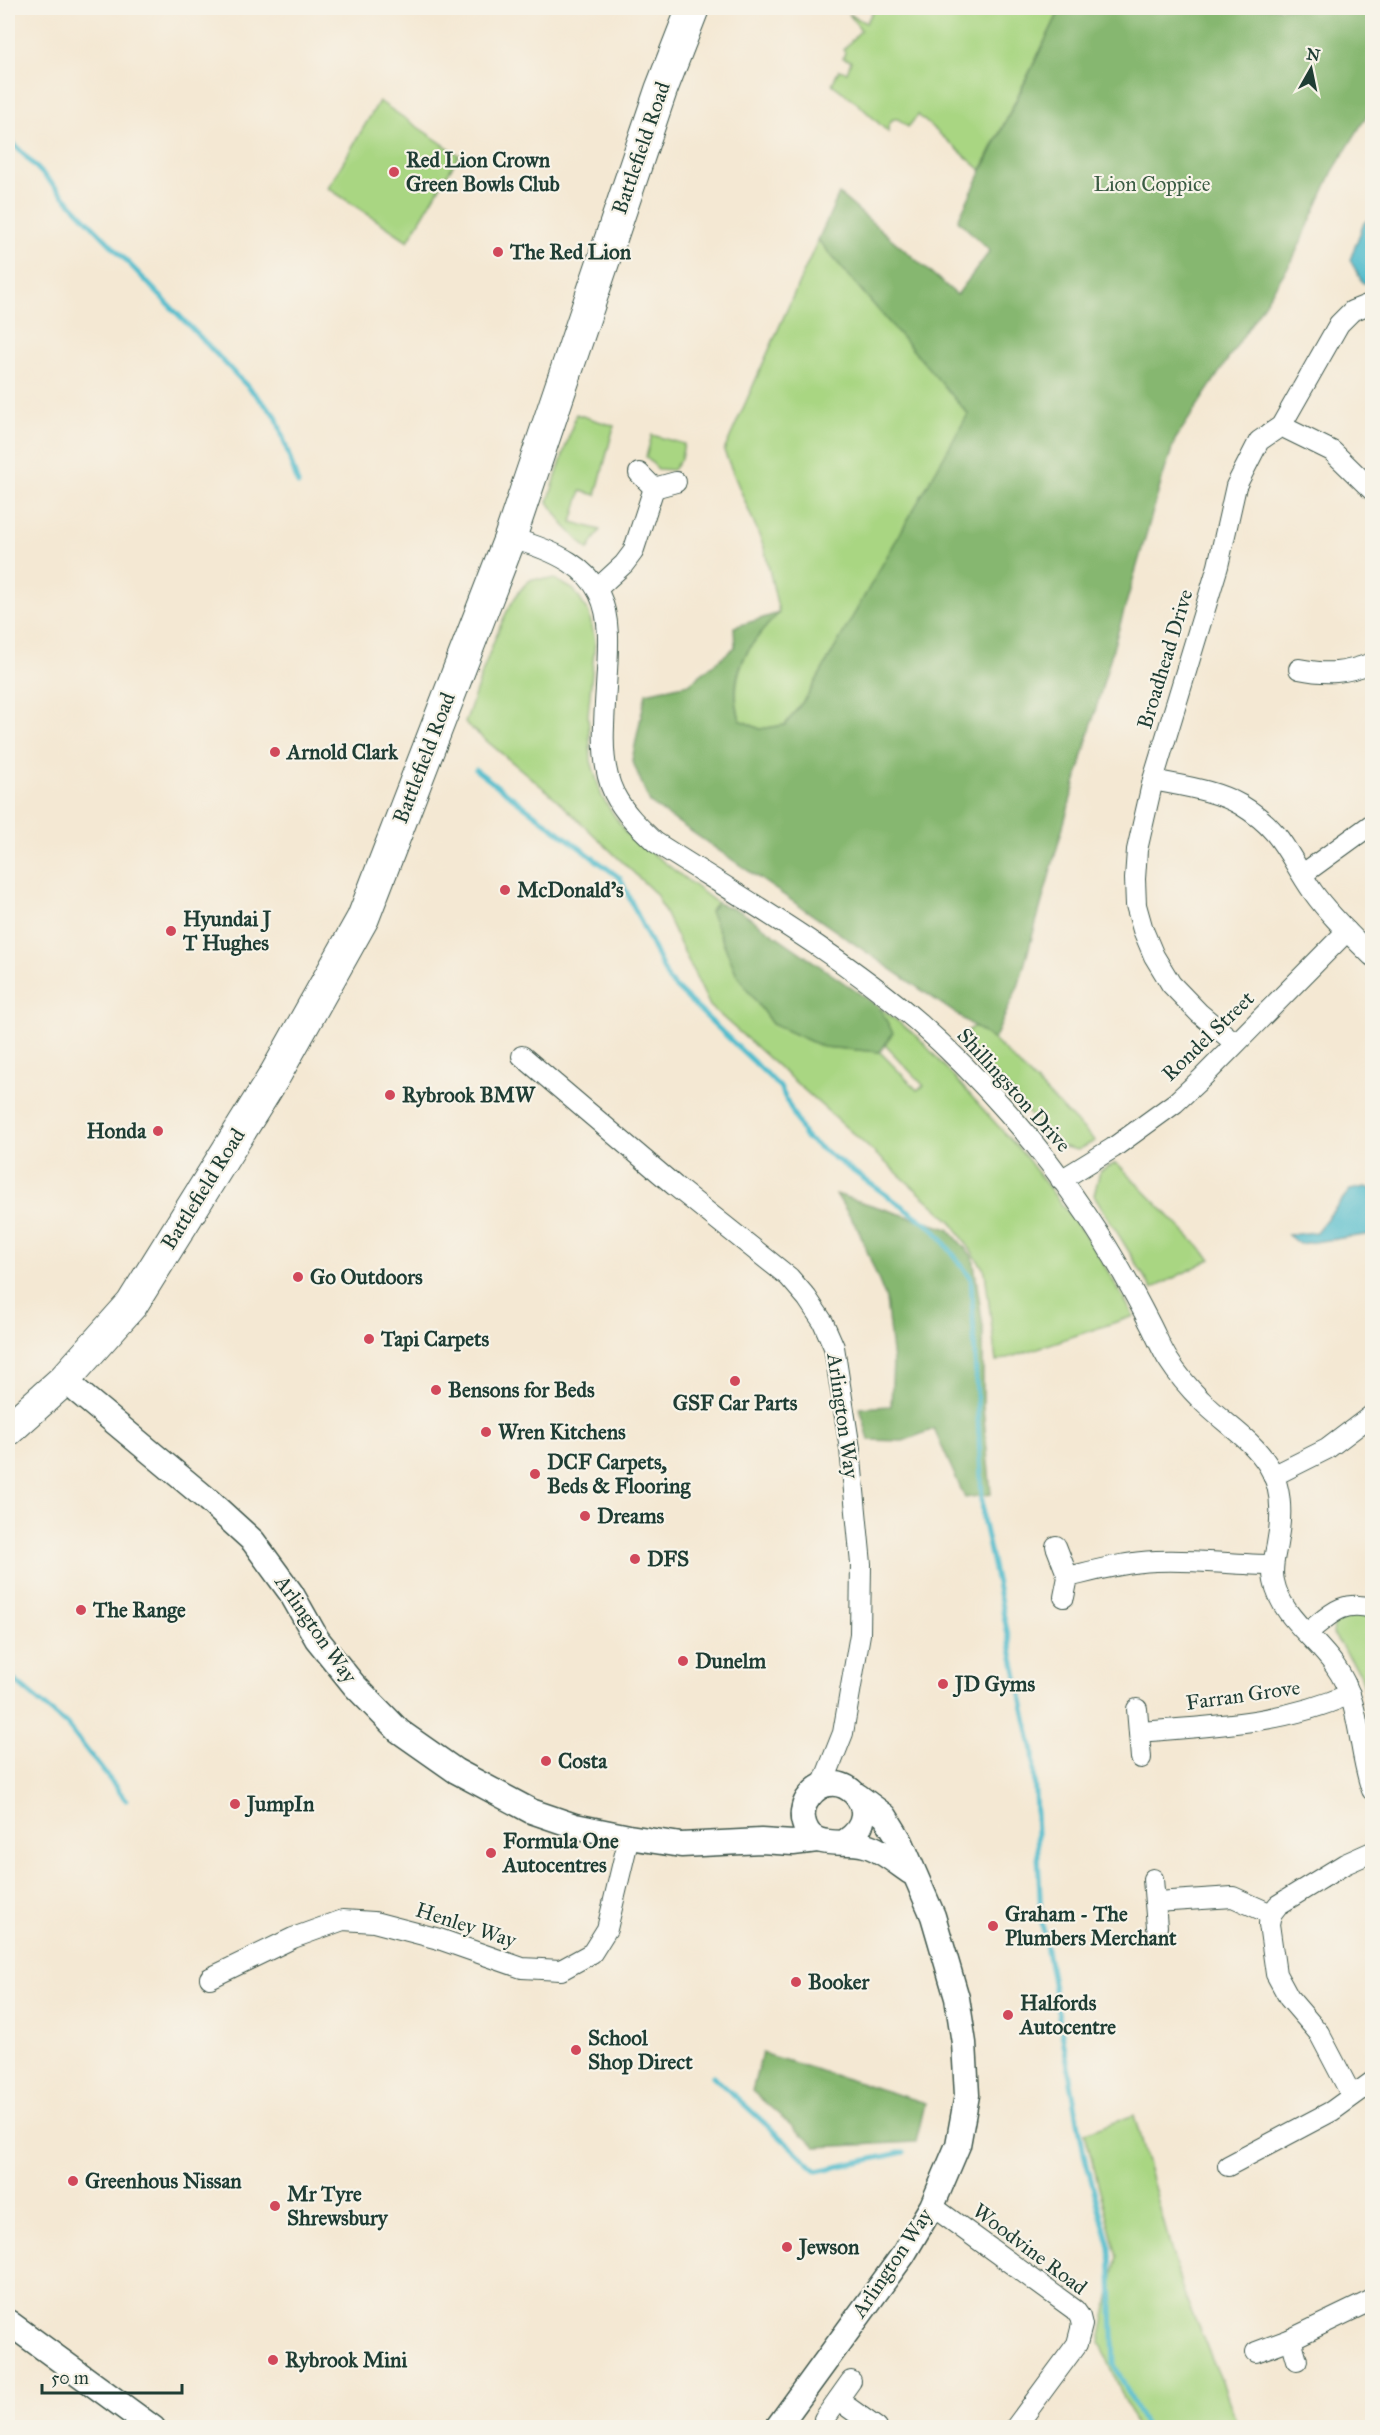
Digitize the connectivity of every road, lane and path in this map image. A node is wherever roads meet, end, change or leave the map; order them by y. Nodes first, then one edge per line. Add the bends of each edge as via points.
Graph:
1 (693, 8) edge
2 (1372, 303) edge
3 (1281, 426) junction
4 (639, 473) dead end
5 (676, 482) dead end
6 (654, 488) junction
7 (1372, 490) edge
8 (510, 538) junction
9 (598, 588) junction
10 (1372, 663) edge
11 (1299, 669) dead end
12 (1153, 780) junction
13 (1372, 824) edge
14 (1303, 874) junction
15 (1347, 931) junction
16 (1372, 956) edge
17 (1235, 1043) junction
18 (522, 1056) dead end
19 (1061, 1180) junction
20 (64, 1380) junction
21 (1372, 1415) edge
22 (8, 1430) edge
23 (1273, 1476) junction
24 (1056, 1546) dead end
25 (1273, 1565) junction
26 (1068, 1577) junction
27 (1064, 1597) dead end
28 (1372, 1608) edge
29 (1308, 1633) junction
30 (1350, 1694) junction
31 (1137, 1709) dead end
32 (1139, 1732) junction
33 (843, 1733) junction
34 (1142, 1758) dead end
35 (822, 1786) junction
36 (1372, 1790) edge
37 (853, 1792) junction
38 (803, 1811) junction
39 (629, 1837) junction
40 (817, 1840) junction
41 (846, 1841) junction
42 (741, 1842) junction
43 (1372, 1852) edge
44 (912, 1873) junction
45 (1153, 1879) dead end
46 (1156, 1902) junction
47 (1271, 1914) junction
48 (1157, 1927) dead end
49 (210, 1978) dead end
50 (1372, 2082) edge
51 (1352, 2096) junction
52 (1228, 2166) dead end
53 (932, 2206) junction
54 (1372, 2300) edge
55 (8, 2322) edge
56 (1291, 2339) junction
57 (1256, 2352) dead end
58 (1297, 2360) dead end
59 (851, 2381) dead end
60 (838, 2400) junction
61 (824, 2419) dead end
62 (153, 2427) edge
63 (777, 2427) edge
64 (877, 2427) edge
65 (1015, 2427) edge

1 - 8 main road, Battlefield Road via 657,101
2 - 3 street, Broadhead Drive via 1352,311 1339,324
3 - 7 street via 1332,452
3 - 12 street, Broadhead Drive via 1259,441 1236,486 1218,566
4 - 6 street
5 - 6 street
6 - 9 street via 633,552
8 - 9 street via 555,553
8 - 20 main road, Battlefield Road via 363,918 275,1075 132,1304
9 - 19 street, Shillingston Drive via 608,628 603,742 606,766 613,792 630,817 655,842 807,939 918,1023 1008,1114
10 - 11 street via 1333,673
12 - 14 street via 1210,792 1239,804 1281,838
12 - 17 street, Broadhead Drive via 1137,850 1135,879 1136,905 1143,930 1171,984
13 - 14 street
14 - 15 street via 1313,892
15 - 16 street
15 - 17 street, Rondel Street
17 - 19 street, Rondel Street via 1175,1103
18 - 33 street, Arlington Way via 789,1277 823,1322 838,1368 861,1564 860,1634
19 - 23 street, Shillingston Drive via 1118,1264 1168,1360 1201,1400 1256,1451
20 - 22 main road, Battlefield Road
20 - 39 street, Arlington Way via 253,1541 291,1593 317,1639 399,1731 456,1772 531,1810 575,1826
21 - 23 street via 1327,1449
23 - 25 street, Shillingston Drive via 1281,1512
24 - 26 street
25 - 26 street via 1154,1561
25 - 29 street, Shillingston Drive via 1279,1595 1291,1617
26 - 27 street
28 - 29 street via 1349,1605 1338,1609
29 - 30 street, Shillingston Drive via 1335,1665
30 - 32 street, Farran Grove via 1312,1710 1276,1718
30 - 36 street, Shillingston Drive
31 - 32 street
32 - 34 street
33 - 35 street, Arlington Way
33 - 37 street, Arlington Way
35 - 37 street via 831,1784
35 - 38 street, Arlington Way via 806,1800
37 - 41 street, Arlington Way via 863,1806 864,1817 855,1836
37 - 44 street, Arlington Way via 885,1816 901,1842
38 - 40 street via 806,1827
38 - 42 street, Arlington Way via 793,1821
39 - 42 street, Arlington Way via 681,1845
39 - 49 street, Henley Way via 607,1929 592,1953 561,1970 522,1968 439,1939 374,1922 343,1920 292,1938
40 - 41 street, Arlington Way via 831,1844
40 - 42 street, Arlington Way
41 - 44 street, Arlington Way via 866,1845
43 - 47 street via 1301,1890
44 - 53 street, Arlington Way via 933,1916 957,1998 967,2095 958,2145
45 - 46 street
46 - 47 street via 1233,1897
46 - 48 street
47 - 51 street via 1270,1941 1276,1974 1289,1998 1319,2032
50 - 51 street
51 - 52 street via 1332,2111
53 - 63 street, Arlington Way via 903,2255
53 - 65 street, Woodvine Road via 1080,2317 1077,2344
54 - 56 street
55 - 62 street
56 - 57 street
56 - 58 street
59 - 60 street
60 - 61 street
60 - 64 street

